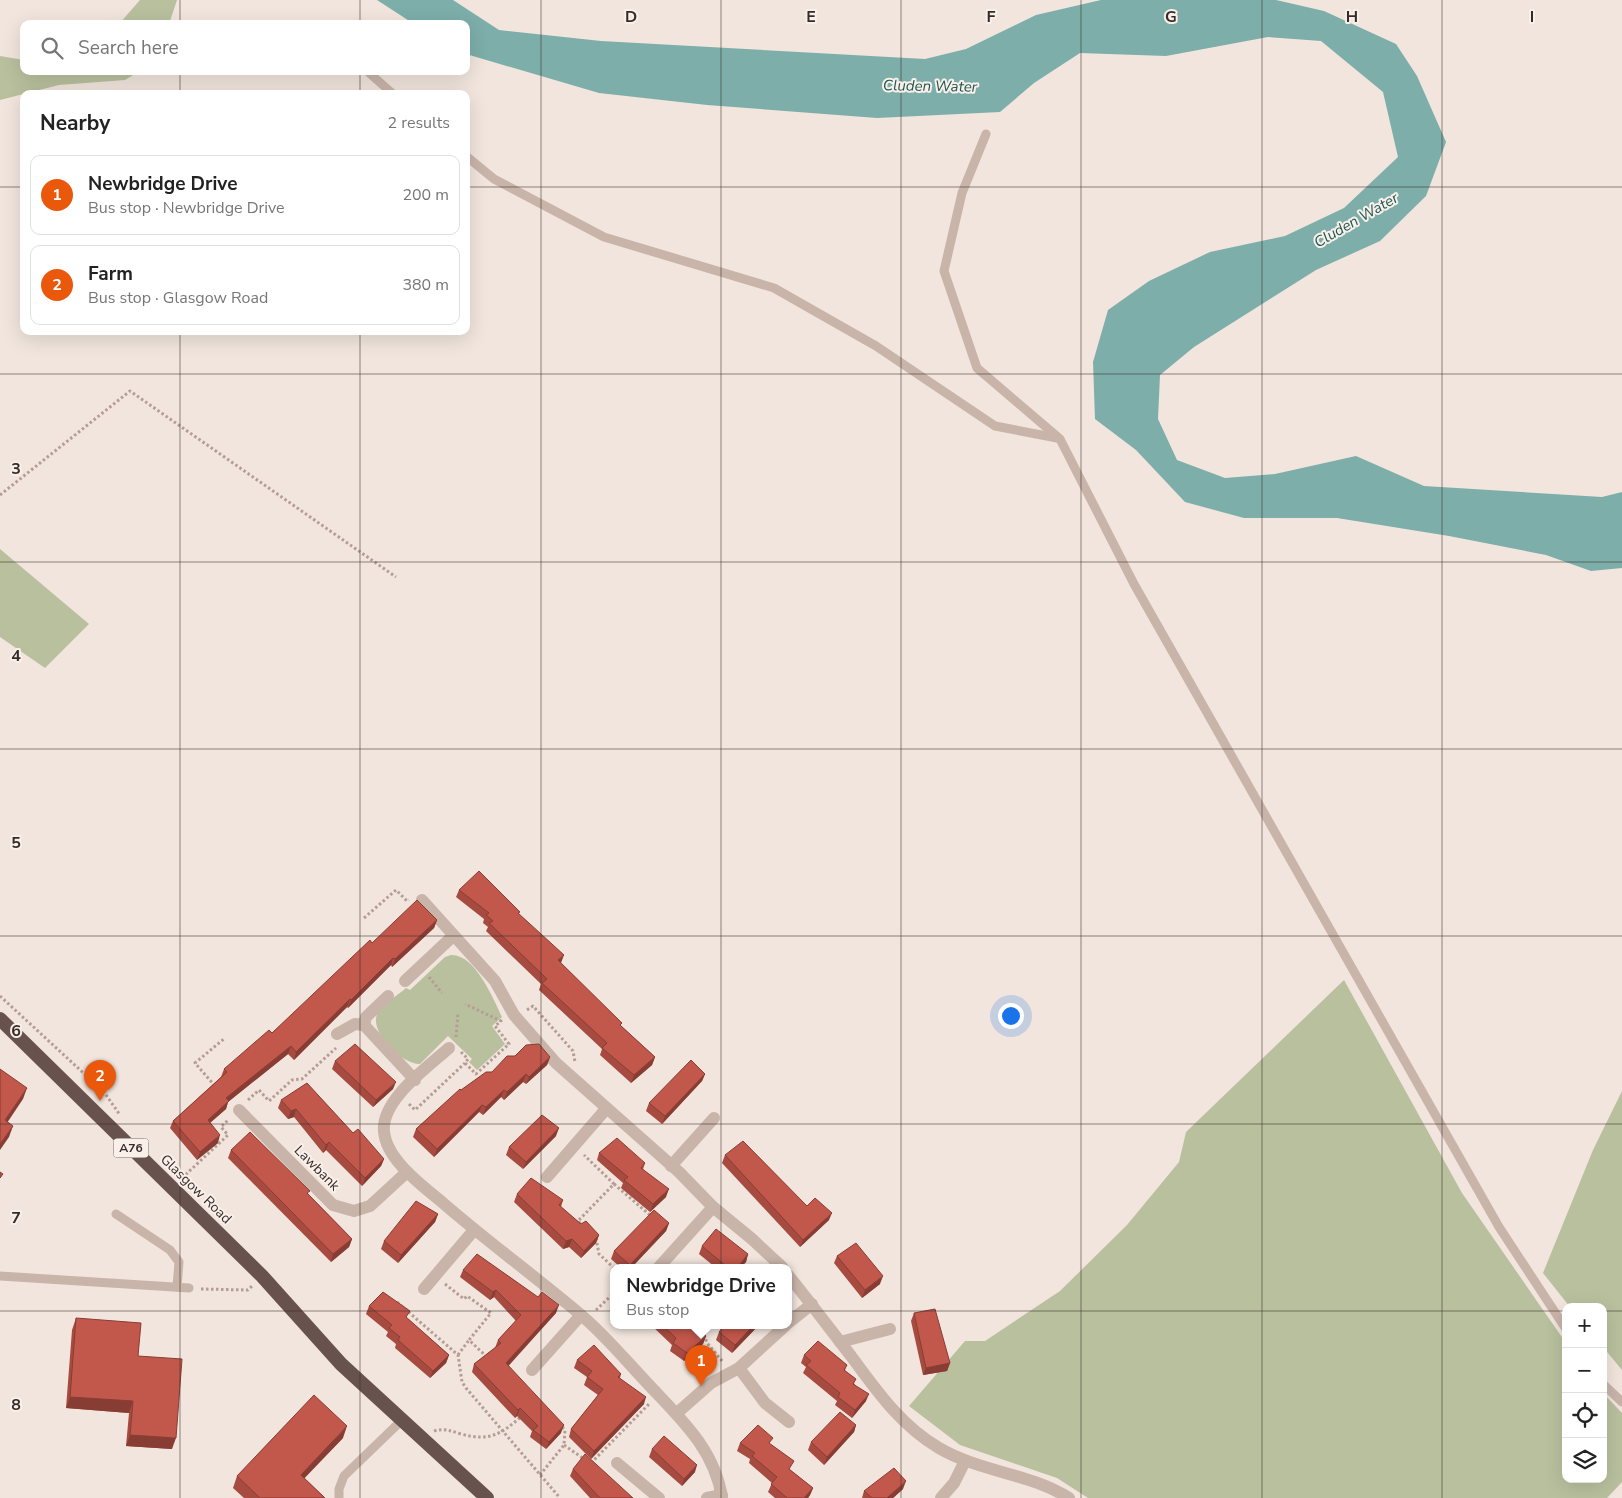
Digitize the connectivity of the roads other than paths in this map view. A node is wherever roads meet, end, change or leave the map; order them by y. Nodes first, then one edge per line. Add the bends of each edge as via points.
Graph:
1 (372, 75) edge
2 (388, 90) edge
3 (986, 134) dead end
4 (470, 159) edge
5 (1060, 439) junction
6 (422, 900) road end
7 (454, 936) junction
8 (405, 981) dead end
9 (388, 996) dead end
10 (0, 1019) edge
11 (364, 1025) junction
12 (337, 1034) dead end
13 (451, 1044) road end
14 (414, 1080) junction
15 (606, 1109) junction
16 (239, 1110) dead end
17 (714, 1118) dead end
18 (671, 1166) junction
19 (407, 1172) junction
20 (548, 1177) dead end
21 (713, 1207) junction
22 (116, 1214) dead end
23 (474, 1230) junction
24 (662, 1264) edge
25 (779, 1264) edge
26 (0, 1276) edge
27 (792, 1279) edge
28 (177, 1288) junction
29 (188, 1288) road end
30 (424, 1289) dead end
31 (812, 1304) junction
32 (584, 1317) junction
33 (792, 1321) edge
34 (1562, 1323) edge
35 (782, 1329) edge
36 (890, 1329) dead end
37 (840, 1342) junction
38 (532, 1370) dead end
39 (736, 1370) junction
40 (1607, 1388) edge
41 (1622, 1402) edge
42 (677, 1413) junction
43 (401, 1421) junction
44 (788, 1422) dead end
45 (965, 1461) junction
46 (617, 1463) dead end
47 (722, 1497) edge
48 (339, 1498) edge
49 (487, 1498) edge
50 (659, 1498) edge
51 (707, 1498) edge
52 (941, 1498) edge
53 (1069, 1498) edge

1 - 2 lane
3 - 5 lane via 962,192 944,271 977,368
4 - 5 lane via 494,179 604,237 774,288 876,346 995,426
5 - 34 lane via 1134,584 1499,1227
6 - 7 street
7 - 8 street
7 - 15 street via 495,981 516,1018 535,1041
9 - 11 street via 366,1018
10 - 43 highway, Glasgow Road / A76 via 262,1276 341,1364
11 - 12 street via 355,1024
11 - 14 street
13 - 14 street
14 - 19 street via 386,1113 384,1132 390,1149
15 - 18 street
15 - 20 street
16 - 19 street, Lawbank via 333,1205 354,1211 370,1206
17 - 18 street
18 - 21 street
19 - 23 street
21 - 24 street
21 - 25 street
22 - 28 lane via 170,1250 179,1262
23 - 30 street
23 - 32 street
26 - 28 lane
27 - 31 street
28 - 29 lane
31 - 33 street
31 - 37 street
32 - 38 street
32 - 42 street
35 - 39 street
36 - 37 street
37 - 45 street via 907,1426
39 - 42 street via 711,1383
39 - 44 street via 765,1403
40 - 41 lane
42 - 47 street via 711,1459
43 - 48 lane via 344,1476
43 - 49 highway, A76
45 - 52 street via 954,1483
45 - 53 street via 1039,1482
46 - 50 street
47 - 51 street

